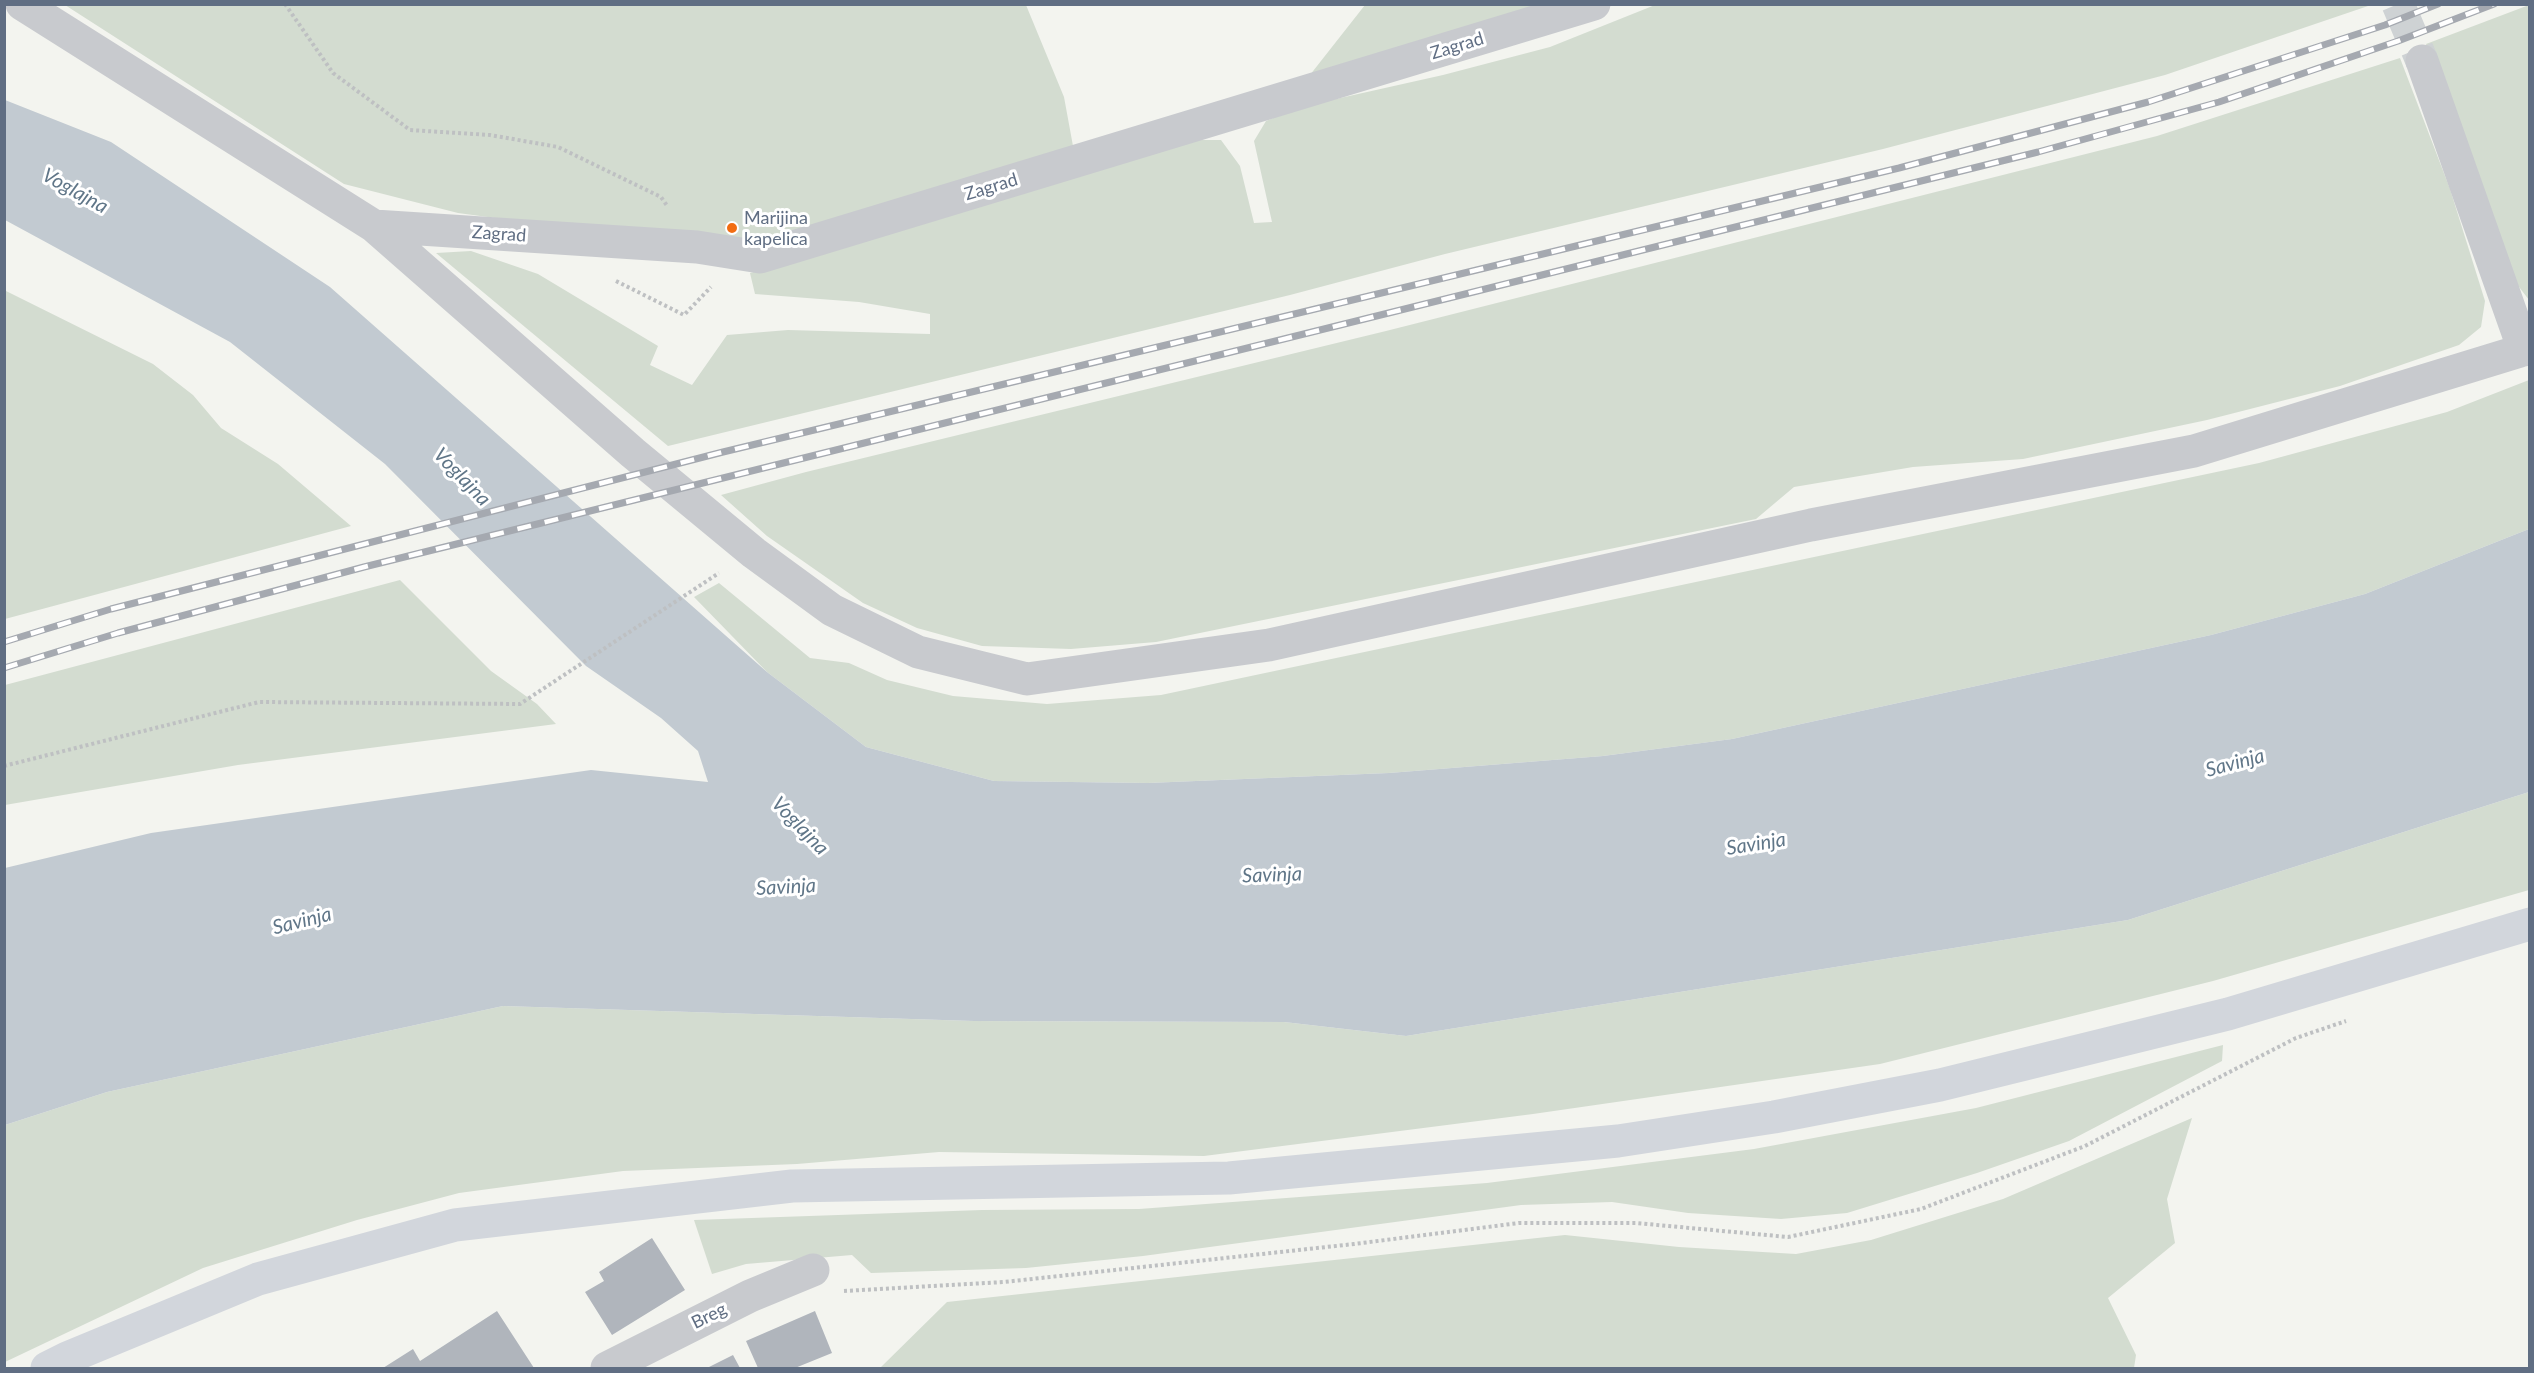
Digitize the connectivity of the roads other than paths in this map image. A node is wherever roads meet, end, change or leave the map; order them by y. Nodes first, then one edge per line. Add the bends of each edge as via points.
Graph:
1 (22, 4) edge
2 (1594, 4) edge
3 (2422, 61) tunnel mouth
4 (374, 226) junction
5 (2527, 349) edge
6 (2529, 924) edge
7 (813, 1270) dead end
8 (63, 1365) edge
9 (607, 1368) edge

1 - 4 street
2 - 4 street, Zagrad via 760,257 697,247
3 - 5 street
4 - 5 street via 633,453 753,553 832,610 918,652 1027,679 1269,645 1810,525 2194,451
6 - 8 main road via 2228,1014 1940,1085 1774,1117 1618,1141 1229,1178 792,1186 455,1225 258,1279
7 - 9 street, Breg via 750,1296

